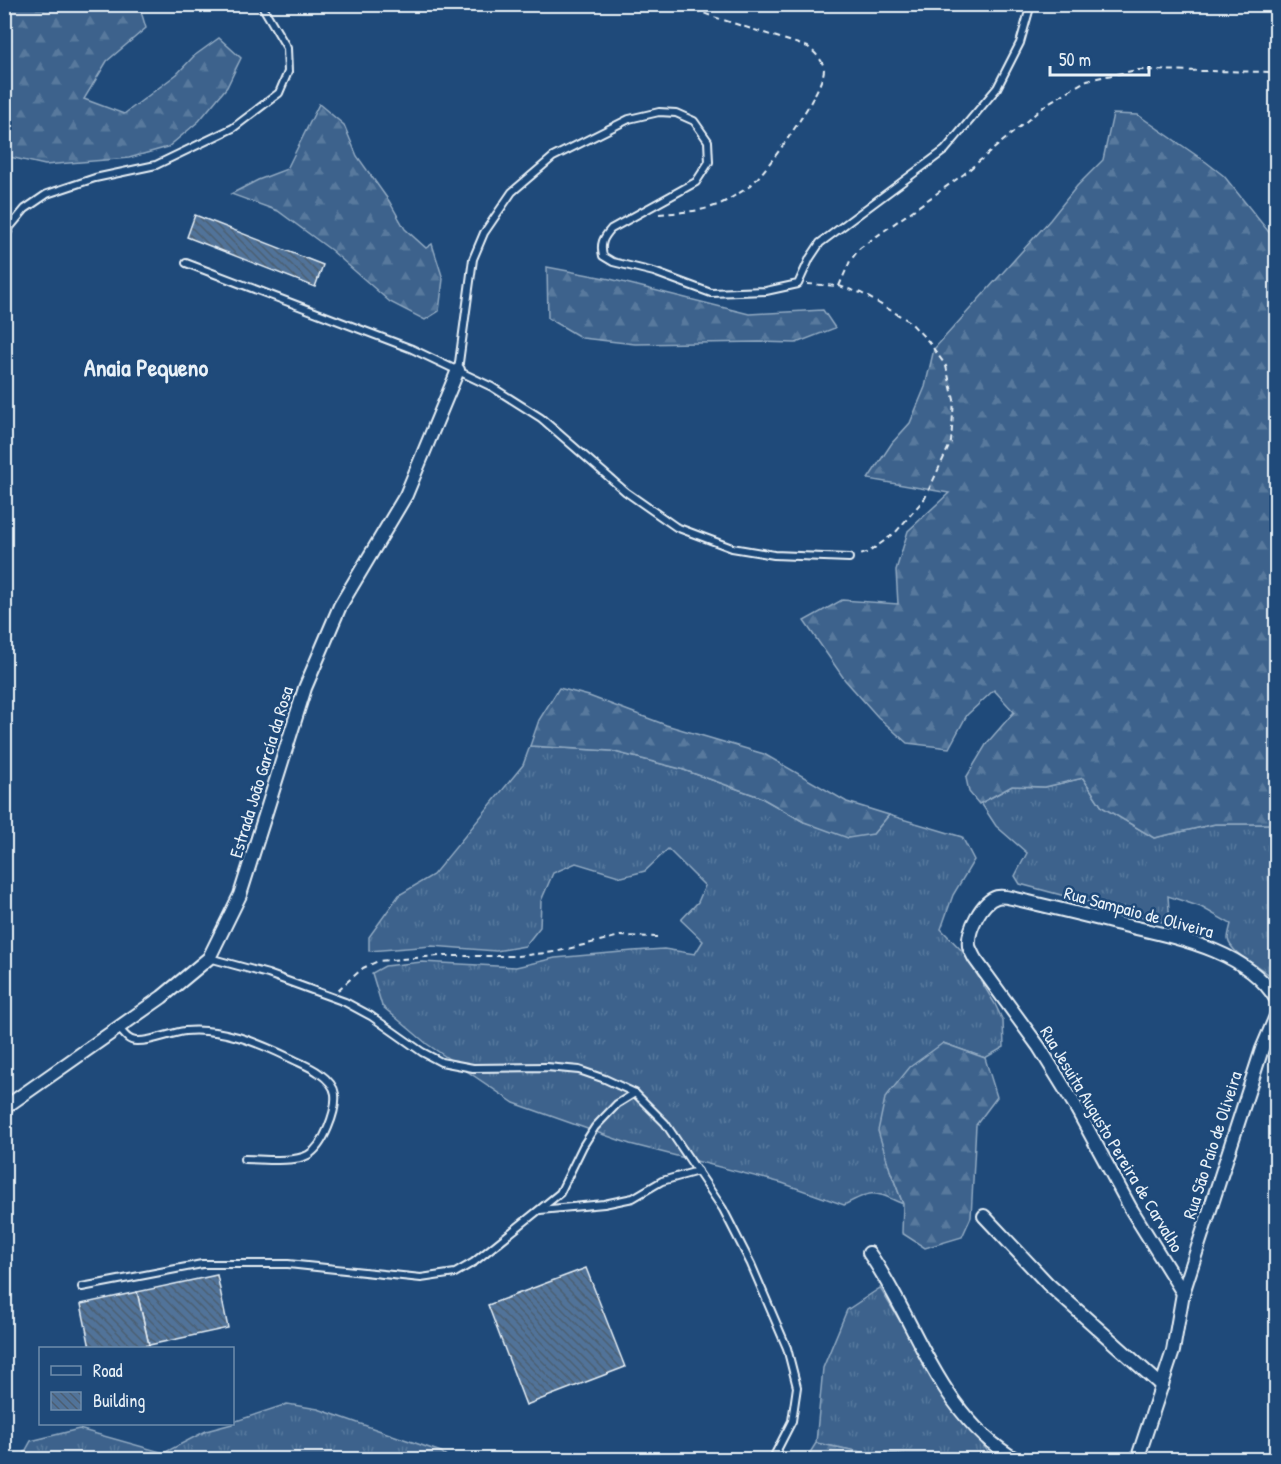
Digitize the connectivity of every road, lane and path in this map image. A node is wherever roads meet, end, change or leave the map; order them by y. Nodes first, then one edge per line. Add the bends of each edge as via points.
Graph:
1 (261, 4) edge
2 (680, 4) edge
3 (1031, 4) edge
4 (1276, 72) edge
5 (654, 215) dead end
6 (4, 241) edge
7 (186, 263) dead end
8 (798, 284) junction
9 (839, 286) junction
10 (458, 370) junction
11 (849, 558) joint
12 (1011, 898) joint
13 (657, 937) dead end
14 (209, 958) junction
15 (332, 996) junction
16 (1276, 999) edge
17 (1276, 1016) edge
18 (118, 1027) junction
19 (635, 1093) junction
20 (4, 1108) edge
21 (244, 1159) dead end
22 (698, 1171) junction
23 (540, 1210) junction
24 (984, 1216) dead end
25 (869, 1253) dead end
26 (82, 1287) dead end
27 (1183, 1293) junction
28 (1162, 1386) junction
29 (772, 1460) edge
30 (1017, 1460) edge
31 (1137, 1460) edge

1 - 6 lane via 287,48 288,72 279,93 233,128 156,165 94,178 47,194 25,209
2 - 5 path via 808,47 824,68 811,102 751,185 725,201 699,210
3 - 8 lane via 1020,43 997,88 945,150 820,243
4 - 9 path via 1137,70 1087,80 1048,103 964,174 860,248
7 - 10 lane
8 - 9 path
8 - 10 lane via 766,291 711,293 603,256 604,236 611,229 696,182 709,162 708,141 694,121 676,113 659,112 629,119 553,157 512,192 484,233 472,259
9 - 11 path via 861,293 909,321 946,366 954,400 951,442 925,498 895,533 869,552
10 - 11 lane via 541,418 626,492 676,527 732,548 774,555
10 - 14 street, Estrada João García da Rosa via 406,495 340,606 305,688 240,896
12 - 16 street, Rua Sampaio de Oliveira via 1199,944 1254,973
12 - 27 street, Rua Jesuita Augusto Pereira de Carvalho via 998,896 983,907 971,931 969,945 975,959 1039,1047
13 - 15 path via 620,936 555,952 517,956 378,961 363,968
14 - 15 lane
14 - 18 street, Estrada João García da Rosa
15 - 19 lane via 371,1016 441,1062 473,1068 579,1070
17 - 27 street, Rua São Paio de Oliveira
18 - 20 street, Estrada João García da Rosa
18 - 21 lane via 127,1038 136,1041 184,1032 235,1035 318,1072 331,1084 334,1105 318,1148 296,1159
19 - 22 lane via 665,1123
19 - 23 lane via 616,1104 595,1127 560,1193
22 - 23 lane via 662,1181 633,1198
22 - 29 lane via 751,1264 787,1348 797,1387 792,1421
23 - 26 lane via 474,1262 444,1275 421,1278 288,1264 202,1264
24 - 28 street via 1048,1284
25 - 30 street via 887,1278 950,1397 986,1438
27 - 28 street, Rua São Paio de Oliveira via 1173,1351
28 - 31 street, Rua São Paio de Oliveira

